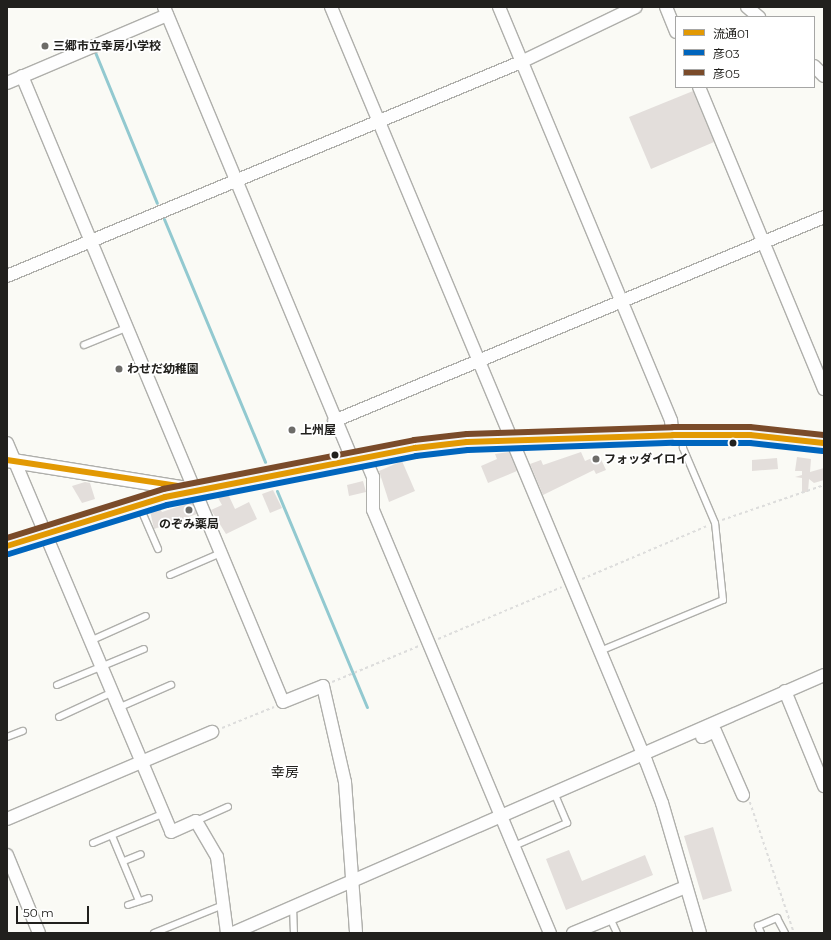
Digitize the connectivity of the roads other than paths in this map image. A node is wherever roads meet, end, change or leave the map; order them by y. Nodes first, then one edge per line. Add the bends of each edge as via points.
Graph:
1 (331, 7) edge
2 (499, 7) edge
3 (636, 7) edge
4 (666, 7) edge
5 (747, 7) edge
6 (166, 11) edge
7 (758, 16) edge
8 (675, 30) edge
9 (521, 62) junction
10 (815, 67) edge
11 (22, 76) junction
12 (824, 76) edge
13 (7, 83) edge
14 (699, 88) edge
15 (378, 120) junction
16 (236, 180) junction
17 (824, 217) edge
18 (90, 241) junction
19 (763, 242) junction
20 (7, 276) edge
21 (621, 302) junction
22 (126, 328) junction
23 (84, 345) dead end
24 (479, 360) junction
25 (824, 389) edge
26 (334, 421) junction
27 (678, 435) junction
28 (511, 440) junction
29 (7, 443) edge
30 (824, 443) edge
31 (359, 459) junction
32 (11, 461) edge
33 (195, 490) junction
34 (138, 504) junction
35 (44, 533) junction
36 (7, 546) edge
37 (158, 549) dead end
38 (221, 553) junction
39 (170, 575) dead end
40 (146, 616) dead end
41 (90, 641) junction
42 (144, 648) dead end
43 (600, 651) junction
44 (101, 667) junction
45 (824, 674) edge
46 (171, 684) dead end
47 (57, 685) dead end
48 (785, 692) junction
49 (111, 694) junction
50 (118, 708) junction
51 (59, 717) dead end
52 (23, 730) dead end
53 (212, 732) road end
54 (698, 734) junction
55 (7, 737) edge
56 (644, 757) junction
57 (140, 762) junction
58 (824, 786) edge
59 (554, 793) junction
60 (744, 795) road end
61 (228, 807) dead end
62 (162, 814) junction
63 (500, 816) junction
64 (7, 818) edge
65 (196, 821) junction
66 (112, 836) junction
67 (93, 843) dead end
68 (514, 846) junction
69 (141, 854) dead end
70 (7, 855) edge
71 (124, 862) junction
72 (352, 881) junction
73 (686, 887) junction
74 (148, 898) dead end
75 (139, 901) junction
76 (128, 905) dead end
77 (223, 905) junction
78 (293, 906) junction
79 (610, 918) junction
80 (39, 933) edge
81 (154, 933) edge
82 (227, 933) edge
83 (233, 933) edge
84 (294, 933) edge
85 (356, 933) edge
86 (550, 933) edge
87 (573, 933) edge
88 (617, 933) edge
89 (700, 933) edge
90 (761, 933) edge
91 (786, 933) edge

1 - 15 street
2 - 9 street
3 - 9 street
4 - 8 street
5 - 7 street
6 - 11 street
6 - 16 street
9 - 15 street
9 - 21 street
10 - 12 street
11 - 13 street
11 - 18 street
14 - 19 street
15 - 16 street
15 - 24 street
16 - 18 street
16 - 26 street
17 - 19 street
18 - 20 street
18 - 22 street
19 - 21 street
19 - 25 street
21 - 24 street
21 - 27 street
22 - 23 lane
22 - 33 street
24 - 26 street
24 - 28 street
26 - 31 street
27 - 28 main road
27 - 30 main road via 750,435
27 - 43 lane via 715,523 722,600
28 - 31 main road via 415,448
28 - 43 street
29 - 32 street
31 - 33 main road
31 - 63 street via 373,477 373,510
32 - 33 street
32 - 35 street
33 - 34 main road
33 - 38 street
34 - 35 main road
34 - 37 lane
35 - 36 main road
35 - 41 street
38 - 39 lane
38 - 72 street via 283,702 323,686 342,764
40 - 41 lane
41 - 44 street
42 - 44 lane
43 - 56 street
44 - 47 lane
44 - 49 street
45 - 48 street
46 - 50 lane
48 - 54 street
48 - 58 street
49 - 50 street
49 - 51 lane
50 - 57 street
52 - 55 lane
53 - 57 street
54 - 56 street
54 - 60 street via 715,731
56 - 59 street
56 - 73 street via 662,803
57 - 62 street
57 - 64 street
59 - 63 street
59 - 68 lane via 567,823
61 - 65 lane
62 - 65 street via 171,832
62 - 66 lane
63 - 68 street
63 - 72 street
65 - 77 street via 217,857
66 - 67 lane
66 - 71 lane
68 - 86 street
69 - 71 lane
70 - 80 street
71 - 75 lane
72 - 78 street
72 - 85 street
73 - 79 street
73 - 89 street
74 - 75 lane
75 - 76 lane
77 - 81 lane
77 - 82 street
78 - 83 street
78 - 84 lane
79 - 87 street
79 - 88 lane
90 - 91 lane via 758,926 777,918

